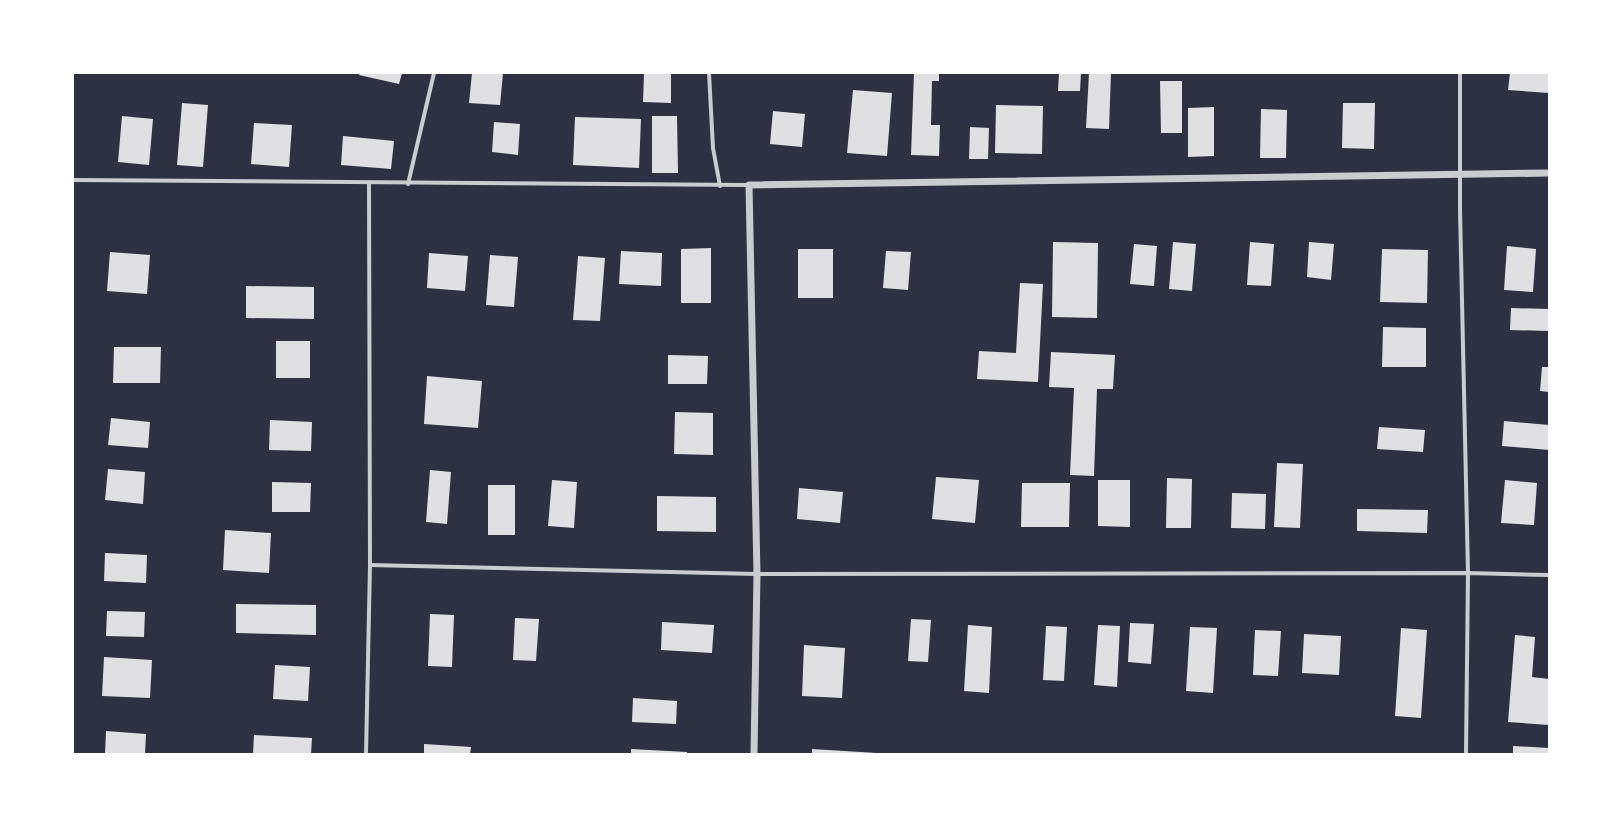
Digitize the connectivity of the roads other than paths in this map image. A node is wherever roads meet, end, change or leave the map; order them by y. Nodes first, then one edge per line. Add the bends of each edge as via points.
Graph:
1 (434, 73) edge
2 (709, 73) edge
3 (1460, 73) edge
4 (1549, 173) edge
5 (1460, 174) junction
6 (73, 180) edge
7 (369, 183) junction
8 (408, 184) junction
9 (749, 185) junction
10 (720, 186) junction
11 (370, 566) junction
12 (1468, 573) junction
13 (757, 574) junction
14 (1549, 576) edge
15 (366, 754) edge
16 (754, 754) edge
17 (1466, 754) edge

1 - 8 street
2 - 10 street via 713,148
3 - 5 street
4 - 5 street
5 - 9 street
5 - 12 street
6 - 7 street
7 - 8 street
7 - 11 street
8 - 10 street
9 - 10 street
9 - 13 street
11 - 13 street
11 - 15 street
12 - 13 street
12 - 14 street
12 - 17 street
13 - 16 street

